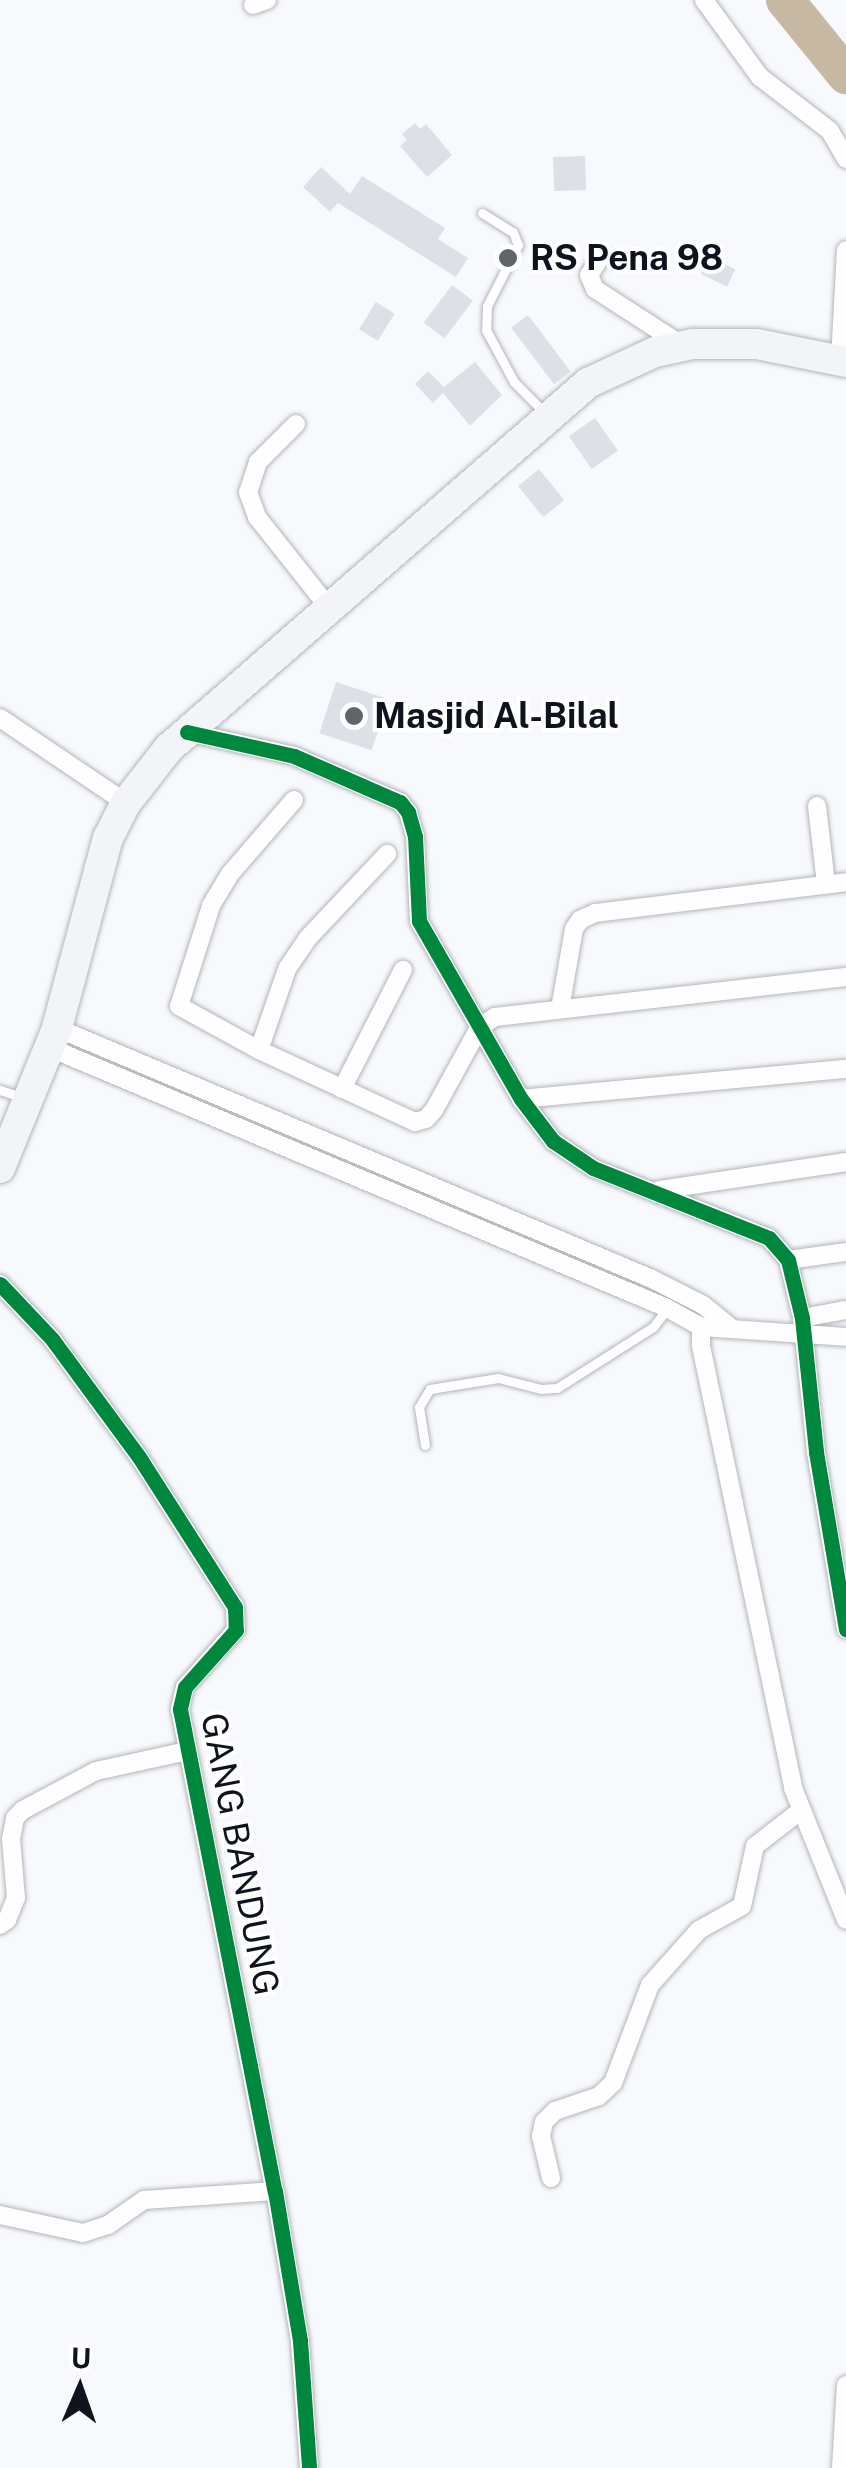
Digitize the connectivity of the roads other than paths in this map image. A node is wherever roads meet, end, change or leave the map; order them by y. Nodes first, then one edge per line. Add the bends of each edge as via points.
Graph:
1 (704, 0) edge
2 (846, 159) edge
3 (482, 213) dead end
4 (846, 250) edge
5 (601, 256) dead end
6 (684, 346) junction
7 (843, 361) edge
8 (548, 416) junction
9 (296, 424) dead end
10 (329, 608) junction
11 (0, 718) edge
12 (187, 732) junction
13 (294, 800) dead end
14 (126, 803) junction
15 (817, 806) dead end
16 (388, 854) dead end
17 (846, 882) edge
18 (826, 884) junction
19 (404, 970) dead end
20 (846, 977) edge
21 (560, 1009) junction
22 (479, 1028) junction
23 (53, 1038) junction
24 (259, 1050) junction
25 (846, 1069) edge
26 (342, 1089) junction
27 (13, 1094) edge
28 (521, 1099) junction
29 (846, 1162) edge
30 (0, 1168) edge
31 (657, 1190) junction
32 (846, 1252) edge
33 (788, 1260) junction
34 (0, 1284) edge
35 (668, 1308) junction
36 (846, 1310) edge
37 (729, 1326) junction
38 (802, 1326) junction
39 (701, 1327) junction
40 (846, 1337) edge
41 (425, 1445) dead end
42 (846, 1630) edge
43 (187, 1752) junction
44 (800, 1811) junction
45 (846, 1920) edge
46 (0, 1925) edge
47 (551, 2178) dead end
48 (275, 2191) junction
49 (0, 2215) edge
50 (846, 2385) edge
51 (309, 2468) edge
52 (841, 2468) edge

1 - 2 street via 760,76 830,131
3 - 8 lane via 513,232 518,245 487,306 486,330 514,382
4 - 7 street
5 - 6 street via 589,275 595,289
6 - 7 main road via 756,344
6 - 8 main road via 619,367
8 - 10 main road
9 - 10 street via 258,462 248,492 257,516
10 - 12 main road
11 - 14 street
12 - 14 main road
12 - 22 street via 294,756 400,802 415,836 419,920
13 - 24 street via 211,906 179,1000 186,1012
14 - 23 main road via 108,838
15 - 18 street
16 - 24 street via 287,969
17 - 18 street
18 - 21 street via 580,920
19 - 26 street
20 - 21 street
21 - 22 street via 495,1017
22 - 26 street via 426,1119 415,1122
22 - 28 street
23 - 27 main road
23 - 35 street
23 - 37 street via 652,1279 703,1304
24 - 26 street
25 - 28 street
27 - 30 main road
28 - 31 street via 569,1156
29 - 31 street
31 - 33 street via 769,1238
32 - 33 street
33 - 38 street
34 - 43 street, GANG BANDUNG via 42,1326 139,1457 235,1607 236,1630 180,1697
35 - 39 street
35 - 41 lane via 653,1327 556,1388 498,1378 430,1389 419,1407
36 - 38 street
37 - 38 street
37 - 39 street
38 - 40 street
38 - 42 street
39 - 44 street
43 - 46 street via 96,1771 23,1810 11,1840 16,1898
43 - 48 street, GANG BANDUNG
44 - 45 street
44 - 47 street via 755,1846 742,1906 700,1930 650,1985 613,2083 600,2096 555,2110 544,2122 540,2136
48 - 49 street via 144,2200 83,2233
48 - 51 street, GANG BANDUNG via 300,2341
50 - 52 street

